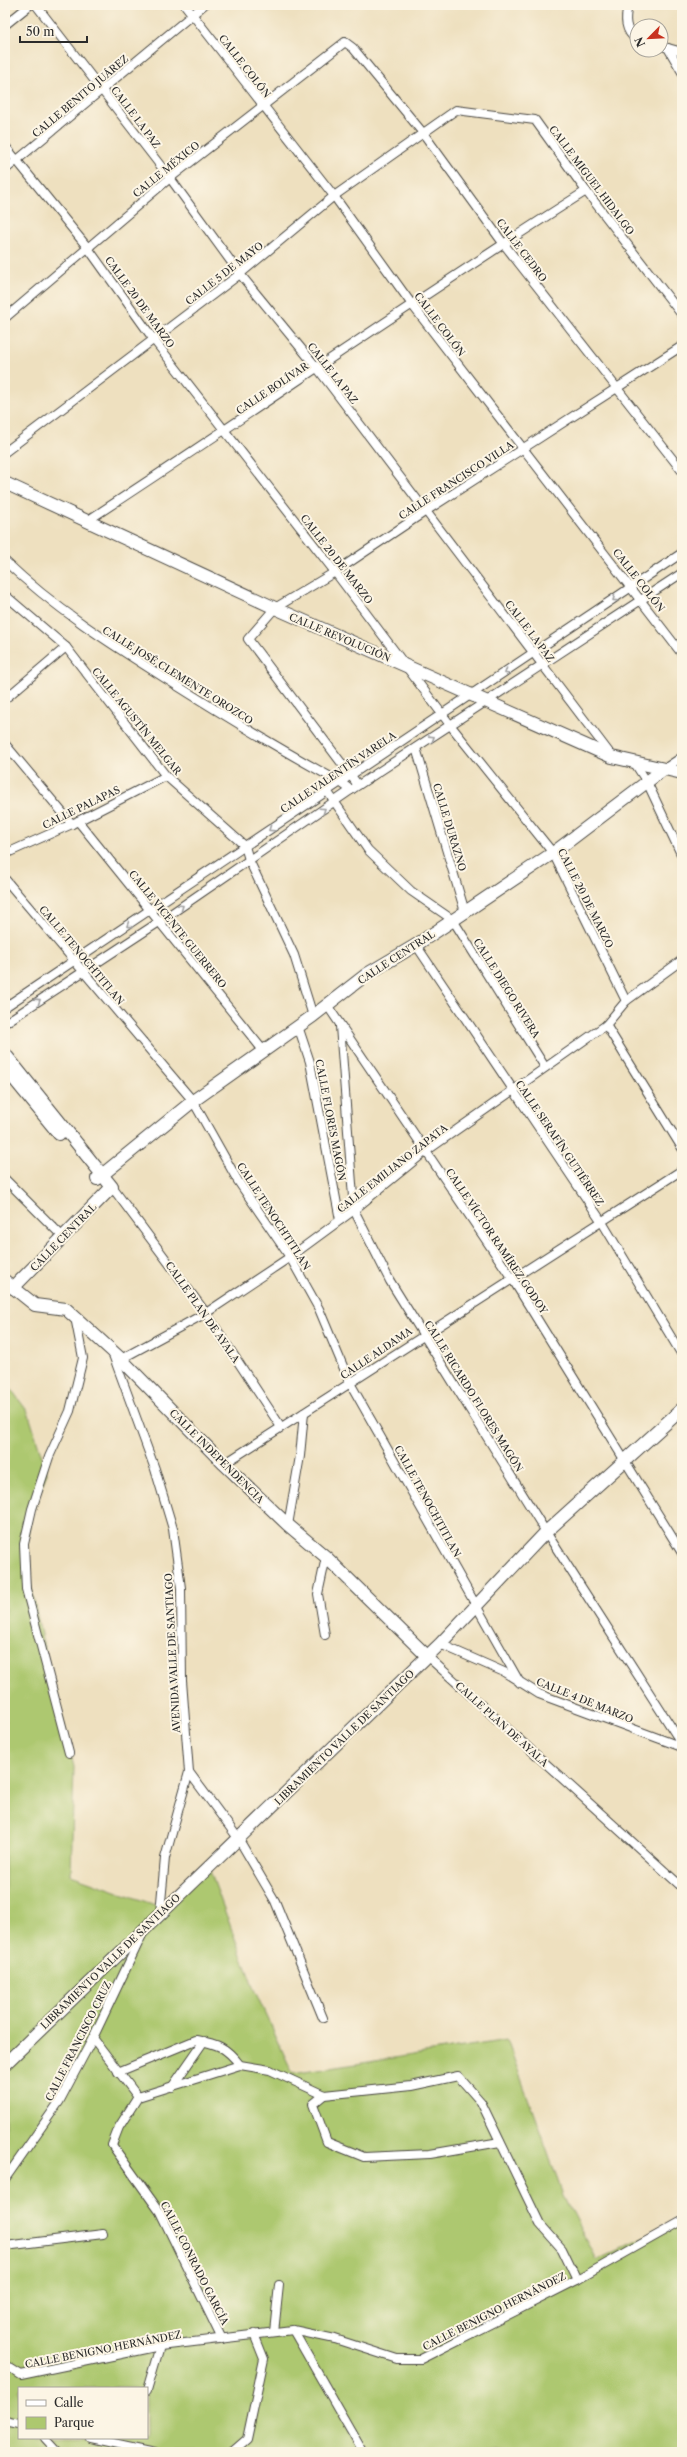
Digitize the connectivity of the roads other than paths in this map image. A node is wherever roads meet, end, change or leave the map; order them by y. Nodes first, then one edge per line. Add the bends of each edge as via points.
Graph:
1 (30, 5) edge
2 (36, 5) edge
3 (185, 5) edge
4 (204, 5) edge
5 (628, 5) edge
6 (192, 14) junction
7 (5, 25) edge
8 (629, 32) edge
9 (345, 42) joint
10 (669, 48) edge
11 (682, 52) edge
12 (669, 53) edge
13 (682, 72) edge
14 (103, 90) junction
15 (263, 105) junction
16 (456, 110) joint
17 (424, 133) junction
18 (5, 146) edge
19 (18, 160) junction
20 (5, 170) edge
21 (170, 178) junction
22 (586, 191) junction
23 (334, 196) junction
24 (503, 243) junction
25 (88, 248) junction
26 (240, 274) junction
27 (413, 306) junction
28 (682, 315) edge
29 (5, 318) edge
30 (154, 340) junction
31 (682, 346) edge
32 (318, 369) junction
33 (617, 388) junction
34 (226, 431) junction
35 (522, 448) junction
36 (5, 452) edge
37 (682, 471) edge
38 (5, 483) edge
39 (426, 511) junction
40 (87, 521) junction
41 (682, 554) edge
42 (5, 560) edge
43 (335, 572) junction
44 (682, 574) edge
45 (632, 588) junction
46 (5, 595) edge
47 (642, 600) junction
48 (275, 608) junction
49 (66, 648) junction
50 (534, 653) junction
51 (682, 654) edge
52 (542, 664) junction
53 (407, 665) junction
54 (474, 695) junction
55 (5, 699) edge
56 (489, 701) junction
57 (442, 715) junction
58 (451, 726) junction
59 (5, 744) edge
60 (416, 748) junction
61 (612, 757) junction
62 (682, 757) edge
63 (634, 762) junction
64 (664, 770) junction
65 (682, 773) edge
66 (349, 775) junction
67 (166, 776) junction
68 (340, 782) junction
69 (647, 782) junction
70 (358, 786) junction
71 (351, 790) junction
72 (327, 791) junction
73 (335, 802) junction
74 (75, 822) junction
75 (245, 846) junction
76 (553, 853) junction
77 (5, 854) edge
78 (682, 856) edge
79 (249, 860) junction
80 (5, 879) edge
81 (151, 911) junction
82 (465, 912) junction
83 (453, 920) junction
84 (159, 922) junction
85 (416, 946) junction
86 (682, 960) edge
87 (74, 961) junction
88 (83, 971) junction
89 (626, 1001) junction
90 (327, 1005) junction
91 (5, 1007) edge
92 (313, 1016) junction
93 (5, 1023) edge
94 (606, 1025) junction
95 (298, 1026) junction
96 (340, 1026) junction
97 (262, 1050) junction
98 (5, 1054) edge
99 (545, 1067) junction
100 (5, 1068) edge
101 (513, 1092) junction
102 (193, 1101) junction
103 (682, 1148) edge
104 (425, 1152) junction
105 (682, 1170) edge
106 (99, 1176) junction
107 (5, 1179) edge
108 (110, 1190) junction
109 (354, 1210) junction
110 (340, 1220) junction
111 (602, 1222) junction
112 (63, 1237) junction
113 (290, 1257) junction
114 (513, 1280) junction
115 (9, 1284) edge
116 (206, 1313) junction
117 (74, 1318) junction
118 (424, 1334) junction
119 (116, 1355) junction
120 (682, 1355) edge
121 (350, 1383) junction
122 (682, 1409) edge
123 (304, 1413) junction
124 (281, 1427) junction
125 (623, 1460) junction
126 (224, 1464) junction
127 (288, 1525) junction
128 (546, 1532) junction
129 (682, 1553) edge
130 (326, 1557) junction
131 (475, 1607) junction
132 (325, 1635) dead end
133 (440, 1644) junction
134 (427, 1656) junction
135 (520, 1683) junction
136 (682, 1745) edge
137 (69, 1753) dead end
138 (189, 1772) junction
139 (238, 1838) junction
140 (682, 1887) edge
141 (160, 1913) junction
142 (146, 1926) junction
143 (323, 2018) dead end
144 (93, 2038) junction
145 (204, 2041) junction
146 (5, 2064) edge
147 (240, 2065) junction
148 (118, 2072) junction
149 (172, 2087) junction
150 (324, 2095) junction
151 (138, 2097) junction
152 (500, 2142) junction
153 (5, 2180) edge
154 (682, 2221) edge
155 (103, 2234) dead end
156 (5, 2246) edge
157 (577, 2280) junction
158 (278, 2285) dead end
159 (292, 2330) junction
160 (274, 2332) junction
161 (254, 2334) junction
162 (222, 2339) junction
163 (160, 2346) junction
164 (5, 2365) edge
165 (148, 2387) edge
166 (5, 2421) edge
167 (18, 2424) edge
168 (46, 2439) edge
169 (100, 2439) edge
170 (131, 2442) edge
171 (58, 2452) edge
172 (155, 2452) edge
173 (232, 2452) edge
174 (363, 2452) edge

1 - 7 street
2 - 14 street, CALLE LA PAZ
3 - 6 street, CALLE COLÓN
4 - 6 street, CALLE BENITO JUÁREZ
5 - 8 street via 625,19
6 - 14 street, CALLE BENITO JUÁREZ
6 - 15 street, CALLE COLÓN
9 - 15 street, CALLE MÉXICO
9 - 17 street, CALLE CEDRO via 353,48
10 - 11 street
12 - 13 street
14 - 19 street, CALLE BENITO JUÁREZ
14 - 21 street, CALLE LA PAZ
15 - 21 street, CALLE MÉXICO
15 - 23 street, CALLE COLÓN
16 - 17 street, CALLE 5 DE MAYO
16 - 22 street, CALLE MIGUEL HIDALGO via 535,120
17 - 23 street, CALLE 5 DE MAYO
17 - 24 street, CALLE CEDRO
18 - 19 street, CALLE 20 DE MARZO
19 - 20 street, CALLE BENITO JUÁREZ
19 - 25 street, CALLE 20 DE MARZO
21 - 25 street, CALLE MÉXICO
21 - 26 street, CALLE LA PAZ
22 - 24 street, CALLE BOLÍVAR
22 - 28 street, CALLE MIGUEL HIDALGO
23 - 26 street, CALLE 5 DE MAYO
23 - 27 street, CALLE COLÓN
24 - 27 street, CALLE BOLÍVAR
24 - 33 street, CALLE CEDRO
25 - 29 street, CALLE MÉXICO
25 - 30 street, CALLE 20 DE MARZO
26 - 30 street, CALLE 5 DE MAYO
26 - 32 street, CALLE LA PAZ
27 - 32 street, CALLE BOLÍVAR
27 - 35 street, CALLE COLÓN
30 - 34 street, CALLE 20 DE MARZO
30 - 36 street, CALLE 5 DE MAYO
31 - 33 street, CALLE FRANCISCO VILLA
32 - 34 street, CALLE BOLÍVAR
32 - 39 street, CALLE LA PAZ
33 - 35 street, CALLE FRANCISCO VILLA
33 - 37 street, CALLE CEDRO
34 - 40 street, CALLE BOLÍVAR
34 - 43 street, CALLE 20 DE MARZO
35 - 39 street, CALLE FRANCISCO VILLA
35 - 45 street, CALLE COLÓN
38 - 40 street, CALLE REVOLUCIÓN
39 - 43 street, CALLE FRANCISCO VILLA
39 - 50 street, CALLE LA PAZ
40 - 48 street, CALLE REVOLUCIÓN
41 - 45 street, CALLE VALENTÍN VARELA
42 - 68 street, CALLE JOSÉ CLEMENTE OROZCO via 48,599 97,636 269,744
43 - 48 street, CALLE FRANCISCO VILLA
43 - 53 street, CALLE 20 DE MARZO
44 - 47 street
45 - 47 street, CALLE COLÓN
45 -> 50 street, CALLE VALENTÍN VARELA
46 - 49 street, CALLE AGUSTÍN MELGAR
47 - 51 street, CALLE COLÓN
47 - 52 street
48 - 53 street, CALLE REVOLUCIÓN
48 - 66 street, CALLE FRANCISCO VILLA via 248,639
49 - 55 street
49 - 67 street, CALLE AGUSTÍN MELGAR
50 - 52 street, CALLE LA PAZ
50 -> 54 street, CALLE VALENTÍN VARELA
52 - 56 street
52 - 61 street, CALLE LA PAZ
53 - 54 street, CALLE REVOLUCIÓN
53 - 57 street, CALLE 20 DE MARZO
54 - 56 street, CALLE REVOLUCIÓN
54 - 57 street, CALLE VALENTÍN VARELA
56 - 58 street
56 - 61 street, CALLE REVOLUCIÓN
57 - 58 street, CALLE 20 DE MARZO
57 - 66 street, CALLE VALENTÍN VARELA
60 -> 58 street
58 - 76 street, CALLE 20 DE MARZO
59 - 74 street, CALLE VICENTE GUERRERO
60 - 70 street
60 - 82 street, CALLE DURAZNO
61 - 63 street, CALLE REVOLUCIÓN
62 - 64 street, CALLE CENTRAL
63 - 64 street, CALLE REVOLUCIÓN
63 - 69 street
64 - 65 street, CALLE REVOLUCIÓN
64 - 69 street, CALLE CENTRAL
66 - 68 street, CALLE VALENTÍN VARELA
66 - 70 street
67 - 74 street, CALLE PALAPAS
67 - 75 street, CALLE AGUSTÍN MELGAR
68 - 71 street, CALLE JOSÉ CLEMENTE OROZCO
68 - 72 street, CALLE VALENTÍN VARELA
69 - 76 street, CALLE CENTRAL
69 - 78 street
70 - 71 street
71 - 73 street
72 - 73 street
72 -> 75 street, CALLE VALENTÍN VARELA
79 -> 73 street
73 - 83 street via 368,850 411,891
74 - 77 street, CALLE PALAPAS
74 - 81 street, CALLE VICENTE GUERRERO
75 - 79 street
75 - 81 street, CALLE VALENTÍN VARELA
76 - 82 street, CALLE CENTRAL
76 - 89 street, CALLE 20 DE MARZO
84 -> 79 street
79 - 92 street via 294,955
80 - 87 street, CALLE TENOCHTITLAN
81 - 84 street, CALLE VICENTE GUERRERO
81 -> 87 street, CALLE VALENTÍN VARELA
82 - 83 street, CALLE CENTRAL
83 - 85 street, CALLE CENTRAL
83 - 99 street, CALLE DIEGO RIVERA
84 - 88 street
84 - 97 street, CALLE VICENTE GUERRERO
85 - 90 street, CALLE CENTRAL via 368,974
85 - 101 street, CALLE SERAFÍN GUTIÉRREZ
86 - 89 street, CALLE EMILIANO ZAPATA
87 - 88 street, CALLE TENOCHTITLAN
87 - 91 street, CALLE VALENTÍN VARELA
93 -> 88 street
88 - 102 street, CALLE TENOCHTITLAN
89 - 94 street, CALLE EMILIANO ZAPATA
90 - 92 street, CALLE CENTRAL
90 - 96 street, CALLE VÍCTOR RAMÍREZ GODOY
92 - 95 street, CALLE CENTRAL
94 - 99 street, CALLE EMILIANO ZAPATA
94 - 103 street
95 - 97 street, CALLE CENTRAL
95 - 110 street, CALLE FLORES MAGÓN via 310,1062
96 - 104 street, CALLE VÍCTOR RAMÍREZ GODOY
96 - 109 street, CALLE RICARDO FLORES MAGÓN
97 - 102 street, CALLE CENTRAL
98 - 106 street, CALLE PLAN DE AYALA
99 - 101 street, CALLE EMILIANO ZAPATA
100 - 106 street, CALLE PLAN DE AYALA
101 - 104 street, CALLE EMILIANO ZAPATA
101 - 111 street, CALLE SERAFÍN GUTIÉRREZ
102 - 106 street, CALLE CENTRAL
102 - 113 street, CALLE TENOCHTITLAN via 238,1181
104 - 109 street, CALLE EMILIANO ZAPATA
104 - 114 street, CALLE VÍCTOR RAMÍREZ GODOY
105 - 111 street, CALLE ALDAMA
106 - 108 street, CALLE PLAN DE AYALA
107 - 112 street
108 - 112 street, CALLE CENTRAL
108 - 116 street, CALLE PLAN DE AYALA via 120,1199
109 - 110 street, CALLE EMILIANO ZAPATA
109 - 118 street, CALLE RICARDO FLORES MAGÓN via 390,1281
110 - 113 street, CALLE EMILIANO ZAPATA
111 - 114 street, CALLE ALDAMA
111 - 120 street, CALLE SERAFÍN GUTIÉRREZ
112 - 115 street, CALLE CENTRAL
113 - 116 street, CALLE EMILIANO ZAPATA
113 - 121 street, CALLE TENOCHTITLAN via 319,1309
114 - 118 street, CALLE ALDAMA
114 - 125 street, CALLE VÍCTOR RAMÍREZ GODOY
115 - 117 street, CALLE INDEPENDENCIA via 36,1305 66,1309
116 - 119 street, CALLE EMILIANO ZAPATA
116 - 124 street, CALLE PLAN DE AYALA
117 - 119 street, CALLE INDEPENDENCIA
117 - 137 street via 83,1358 70,1411 49,1457 24,1544 26,1589
118 - 121 street, CALLE ALDAMA
118 - 128 street, CALLE RICARDO FLORES MAGÓN
119 - 126 street, CALLE INDEPENDENCIA
119 - 138 street, AVENIDA VALLE DE SANTIAGO via 173,1529 181,1588 182,1681
121 - 123 street, CALLE ALDAMA
121 - 131 street, CALLE TENOCHTITLAN
122 - 125 street, LIBRAMIENTO VALLE DE SANTIAGO
123 - 124 street, CALLE ALDAMA
123 - 127 street via 300,1456
124 - 126 street, CALLE ALDAMA
125 - 128 street, LIBRAMIENTO VALLE DE SANTIAGO
125 - 129 street, CALLE VÍCTOR RAMÍREZ GODOY
126 - 127 street, CALLE INDEPENDENCIA
127 - 130 street, CALLE INDEPENDENCIA
128 - 131 street, LIBRAMIENTO VALLE DE SANTIAGO
128 - 136 street, CALLE RICARDO FLORES MAGÓN
130 - 132 street via 318,1594
130 - 134 street, CALLE PLAN DE AYALA
131 - 133 street, LIBRAMIENTO VALLE DE SANTIAGO
131 - 135 street, CALLE TENOCHTITLAN
133 - 134 street, LIBRAMIENTO VALLE DE SANTIAGO
133 - 135 street, CALLE 4 DE MARZO via 504,1672
134 - 139 street, LIBRAMIENTO VALLE DE SANTIAGO
134 - 140 street, CALLE PLAN DE AYALA
135 - 136 street, CALLE 4 DE MARZO via 538,1694 570,1707
138 - 139 street
138 - 141 street, AVENIDA VALLE DE SANTIAGO via 165,1858
139 - 141 street, LIBRAMIENTO VALLE DE SANTIAGO
139 - 143 street via 275,1901
141 - 142 street, LIBRAMIENTO VALLE DE SANTIAGO
142 - 144 street, CALLE FRANCISCO CRUZ
142 - 146 street, LIBRAMIENTO VALLE DE SANTIAGO
144 - 148 street
144 - 153 street, CALLE FRANCISCO CRUZ via 59,2102
145 - 147 street via 229,2050
145 - 148 street via 196,2040
145 - 149 street
147 - 149 street
147 - 150 street via 270,2070
148 - 151 street
149 - 151 street
150 - 152 street via 411,2086 458,2076 481,2102
150 - 152 street via 313,2104 327,2142 364,2156 430,2154
151 - 162 street, CALLE CONRADO GARCÍA via 112,2145 160,2212
152 - 157 street via 540,2224 562,2249
154 - 157 street, CALLE BENIGNO HERNÁNDEZ
155 - 156 street
157 - 159 street, CALLE BENIGNO HERNÁNDEZ via 421,2359 397,2359 335,2339
158 - 160 street
159 - 160 street, CALLE BENIGNO HERNÁNDEZ
159 - 174 street
160 - 161 street, CALLE BENIGNO HERNÁNDEZ
161 - 162 street, CALLE BENIGNO HERNÁNDEZ
161 - 173 street via 264,2359 247,2439
162 - 163 street, CALLE BENIGNO HERNÁNDEZ
163 - 164 street, CALLE BENIGNO HERNÁNDEZ via 21,2375
163 - 165 street
166 - 167 street
168 - 171 street
169 - 170 street
170 - 172 street

